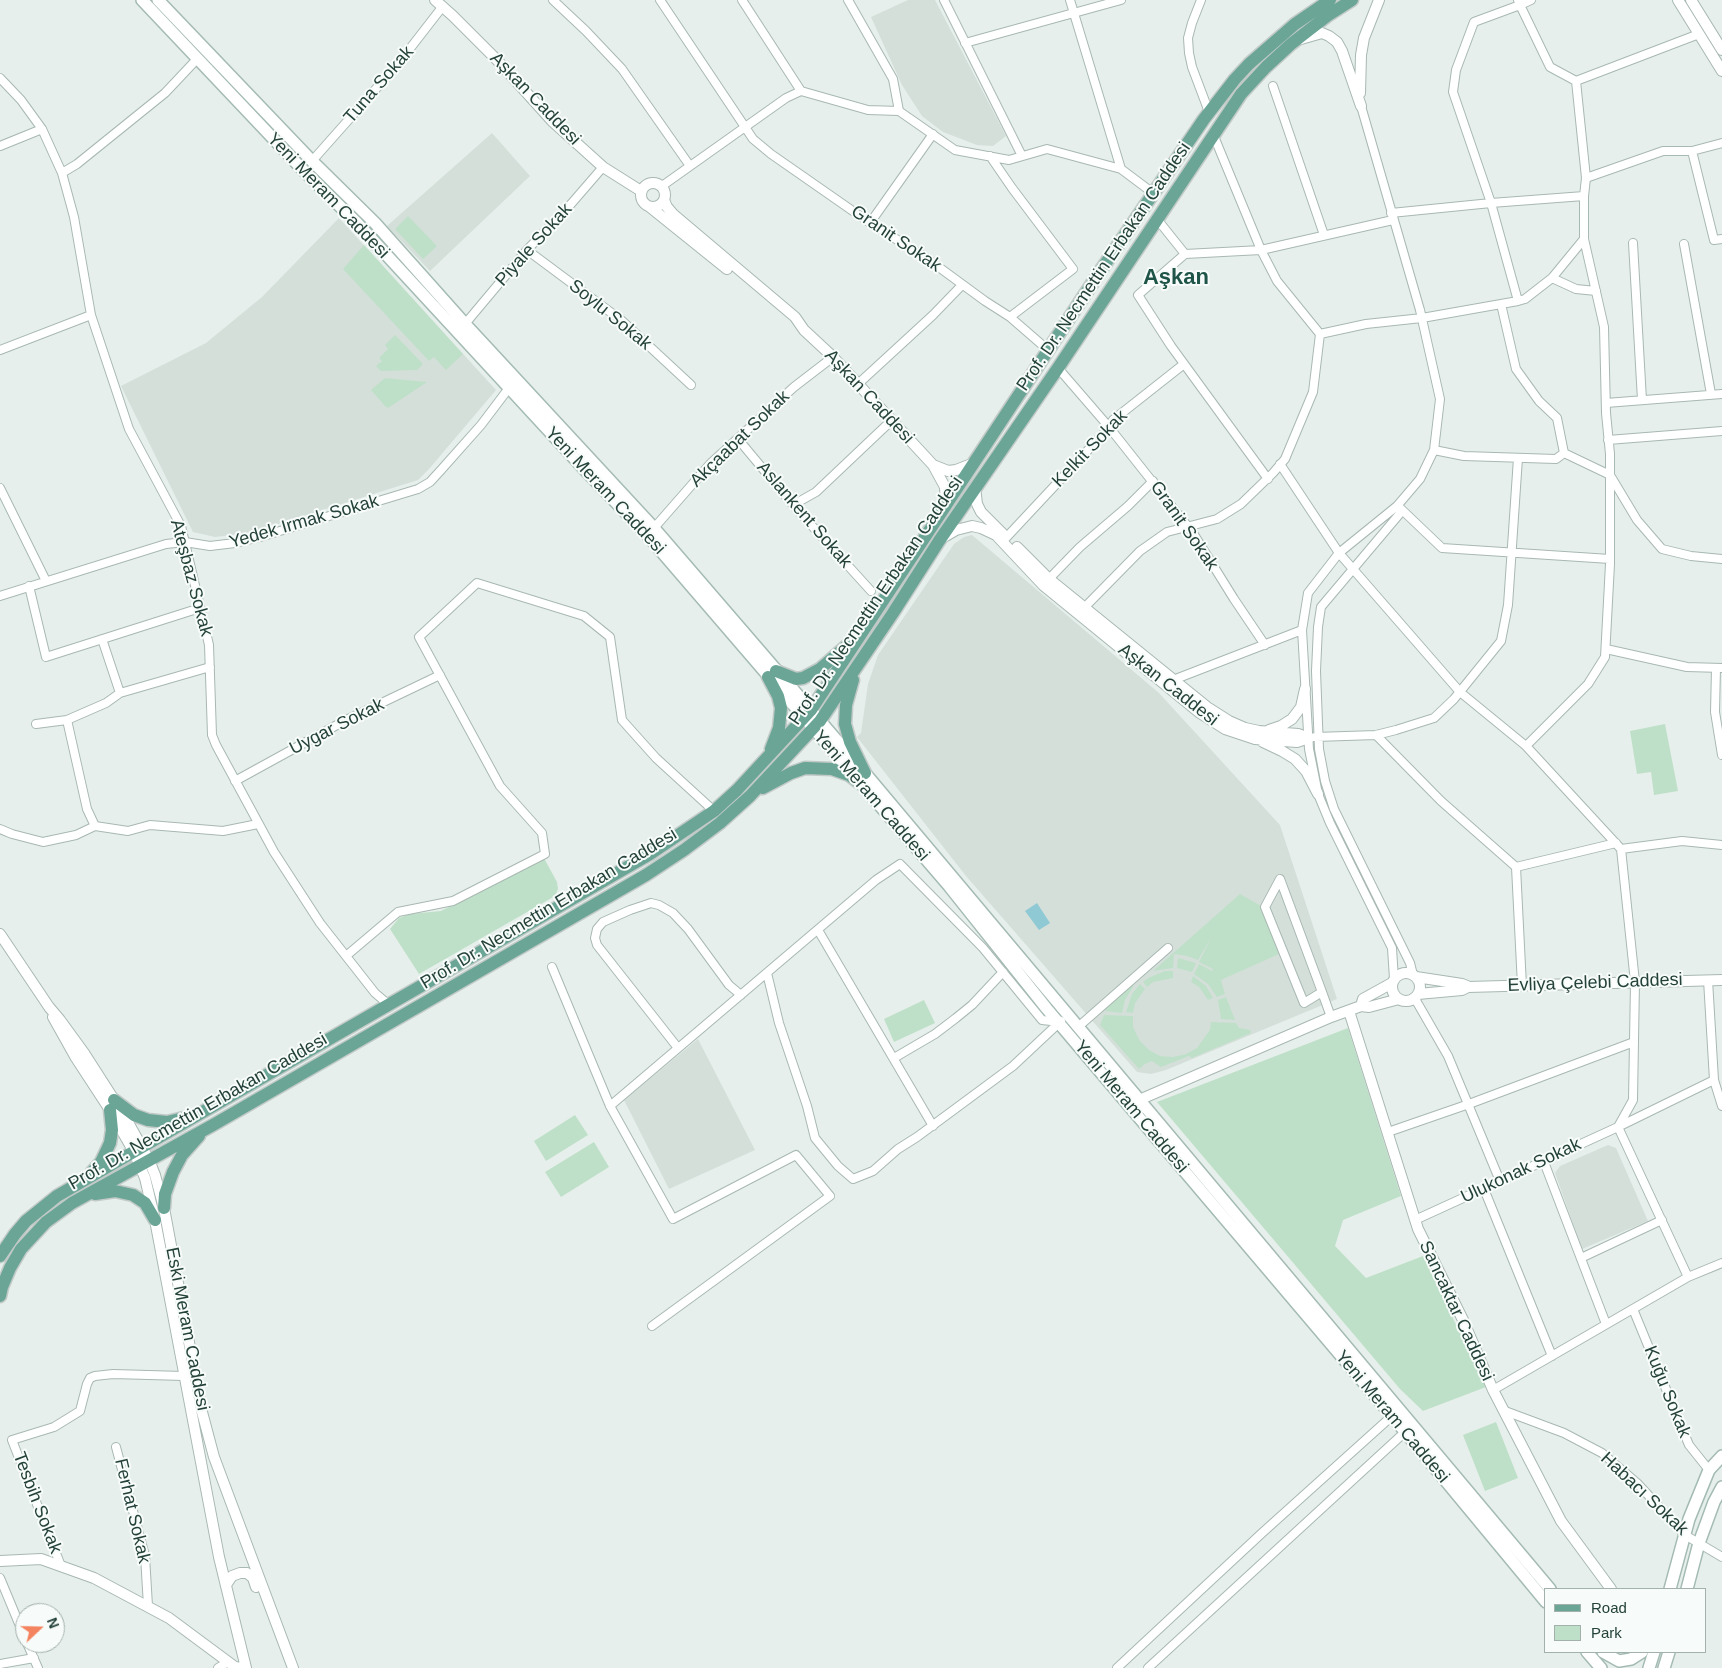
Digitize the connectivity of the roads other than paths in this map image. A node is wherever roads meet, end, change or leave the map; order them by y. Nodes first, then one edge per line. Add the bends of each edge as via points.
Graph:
1 (142, 0) edge
2 (158, 0) edge
3 (553, 0) edge
4 (660, 0) edge
5 (742, 0) edge
6 (848, 0) edge
7 (944, 0) edge
8 (1070, 0) edge
9 (1121, 0) edge
10 (1201, 0) edge
11 (1316, 0) edge
12 (1330, 0) edge
13 (1352, 0) edge
14 (1379, 0) edge
15 (1531, 0) edge
16 (1678, 0) edge
17 (1691, 0) edge
18 (1519, 2) edge
19 (439, 3) edge
20 (1074, 12) junction
21 (1309, 14) junction
22 (1699, 34) junction
23 (1287, 38) junction
24 (965, 42) junction
25 (1722, 50) edge
26 (198, 58) junction
27 (1722, 71) edge
28 (0, 78) edge
29 (1576, 80) junction
30 (1273, 86) dead end
31 (801, 91) junction
32 (1361, 106) junction
33 (899, 110) junction
34 (1209, 112) junction
35 (745, 127) junction
36 (42, 129) junction
37 (932, 134) junction
38 (1214, 134) junction
39 (1722, 143) edge
40 (0, 146) edge
41 (1692, 151) junction
42 (990, 156) junction
43 (1022, 156) junction
44 (312, 161) junction
45 (690, 166) junction
46 (603, 167) junction
47 (1121, 169) junction
48 (62, 173) junction
49 (1586, 178) junction
50 (662, 186) junction
51 (641, 191) junction
52 (1153, 193) junction
53 (1584, 196) junction
54 (664, 200) junction
55 (1491, 203) junction
56 (650, 207) junction
57 (1392, 216) junction
58 (1157, 219) junction
59 (870, 223) junction
60 (1324, 235) junction
61 (1584, 239) junction
62 (1722, 239) edge
63 (1633, 243) dead end
64 (1684, 244) dead end
65 (527, 250) junction
66 (1260, 250) junction
67 (1185, 254) junction
68 (1552, 278) junction
69 (962, 285) junction
70 (1596, 291) junction
71 (1518, 301) junction
72 (1500, 304) junction
73 (90, 315) junction
74 (1010, 317) junction
75 (1422, 318) junction
76 (465, 324) junction
77 (804, 330) junction
78 (1320, 334) junction
79 (0, 350) edge
80 (1048, 350) junction
81 (833, 357) junction
82 (1184, 364) junction
83 (1058, 368) junction
84 (858, 384) junction
85 (691, 385) dead end
86 (509, 388) junction
87 (1712, 394) junction
88 (1722, 394) edge
89 (1642, 400) junction
90 (1606, 403) junction
91 (891, 421) junction
92 (1109, 427) junction
93 (1722, 431) edge
94 (738, 439) junction
95 (1608, 440) junction
96 (1434, 450) junction
97 (1564, 453) junction
98 (1518, 458) junction
99 (974, 463) junction
100 (1280, 464) junction
101 (933, 465) junction
102 (1610, 475) junction
103 (1268, 479) junction
104 (1152, 481) junction
105 (975, 487) junction
106 (0, 488) edge
107 (793, 505) junction
108 (946, 505) junction
109 (1400, 508) junction
110 (654, 528) junction
111 (1189, 528) junction
112 (1004, 539) junction
113 (939, 541) junction
114 (186, 542) junction
115 (1511, 552) junction
116 (1339, 553) junction
117 (1610, 559) junction
118 (1722, 559) edge
119 (1353, 568) junction
120 (46, 580) junction
121 (1046, 582) junction
122 (29, 586) junction
123 (871, 591) dead end
124 (0, 596) edge
125 (200, 608) junction
126 (1081, 610) junction
127 (1302, 630) junction
128 (859, 638) junction
129 (102, 639) junction
130 (1265, 645) junction
131 (1606, 649) junction
132 (856, 666) junction
133 (210, 667) junction
134 (1719, 668) edge
135 (772, 674) junction
136 (440, 675) junction
137 (1170, 683) junction
138 (1305, 689) junction
139 (1460, 692) junction
140 (120, 693) junction
141 (807, 714) junction
142 (67, 720) junction
143 (36, 724) dead end
144 (817, 725) junction
145 (1257, 735) junction
146 (1376, 735) junction
147 (1313, 737) junction
148 (1526, 746) junction
149 (1722, 755) edge
150 (766, 760) junction
151 (861, 777) junction
152 (235, 780) junction
153 (1318, 794) junction
154 (750, 796) junction
155 (714, 811) junction
156 (258, 824) junction
157 (95, 826) junction
158 (0, 829) edge
159 (1619, 846) junction
160 (1722, 846) edge
161 (1516, 867) junction
162 (818, 930) junction
163 (0, 934) edge
164 (1168, 948) dead end
165 (346, 956) junction
166 (552, 967) dead end
167 (1003, 972) junction
168 (767, 973) junction
169 (1414, 976) junction
170 (1708, 980) junction
171 (1722, 980) edge
172 (1393, 981) junction
173 (1635, 982) junction
174 (1522, 986) junction
175 (1468, 987) junction
176 (1322, 992) junction
177 (741, 995) junction
178 (1416, 996) junction
179 (1399, 999) junction
180 (388, 1004) junction
181 (1361, 1006) junction
182 (1349, 1011) junction
183 (1331, 1017) junction
184 (1063, 1019) junction
185 (1078, 1027) junction
186 (1634, 1042) junction
187 (678, 1048) junction
188 (894, 1058) junction
189 (1714, 1080) junction
190 (1134, 1102) junction
191 (1469, 1104) junction
192 (112, 1105) junction
193 (610, 1106) junction
194 (1722, 1106) edge
195 (200, 1115) junction
196 (213, 1124) junction
197 (933, 1126) junction
198 (1618, 1127) junction
199 (1388, 1132) junction
200 (138, 1150) junction
201 (145, 1162) junction
202 (1544, 1162) junction
203 (82, 1181) junction
204 (1500, 1181) junction
205 (1484, 1188) junction
206 (72, 1203) junction
207 (164, 1208) junction
208 (155, 1220) junction
209 (1415, 1220) junction
210 (1662, 1220) junction
211 (0, 1256) edge
212 (1581, 1258) junction
213 (1722, 1264) edge
214 (1688, 1277) junction
215 (0, 1296) edge
216 (1633, 1309) junction
217 (1606, 1324) junction
218 (652, 1326) dead end
219 (1552, 1356) junction
220 (184, 1376) junction
221 (1493, 1390) junction
222 (1505, 1411) junction
223 (1392, 1416) junction
224 (1405, 1432) junction
225 (116, 1447) dead end
226 (1722, 1456) edge
227 (1709, 1470) junction
228 (1722, 1487) edge
229 (1685, 1535) junction
230 (1699, 1543) junction
231 (1722, 1557) edge
232 (0, 1561) edge
233 (61, 1566) junction
234 (0, 1578) edge
235 (226, 1584) junction
236 (1549, 1588) edge
237 (1610, 1588) edge
238 (1670, 1588) edge
239 (1686, 1588) edge
240 (1544, 1600) edge
241 (148, 1606) junction
242 (15, 1614) edge
243 (32, 1653) edge
244 (1588, 1653) edge
245 (1604, 1653) edge
246 (1605, 1653) edge
247 (1640, 1653) edge
248 (1654, 1653) edge
249 (1669, 1653) edge
250 (1669, 1653) edge
251 (34, 1658) junction
252 (228, 1662) junction
253 (0, 1664) edge
254 (38, 1668) edge
255 (218, 1668) edge
256 (244, 1668) edge
257 (292, 1668) edge
258 (1117, 1668) edge
259 (1148, 1668) edge
260 (1595, 1668) edge
261 (1601, 1668) edge
262 (1615, 1668) edge
263 (1649, 1668) edge
264 (1664, 1668) edge
265 (1669, 1668) edge

1 - 26 main road, Yeni Meram Caddesi
2 - 44 main road, Yeni Meram Caddesi
3 - 45 street via 622,69
4 - 35 street, Granit Sokak
5 - 31 street
6 - 33 street via 893,79
7 - 24 street
8 - 20 street
9 - 20 street
10 - 34 street via 1188,38 1189,53
11 - 21 street
12 - 21 main road
13 - 23 main road
14 - 32 street via 1361,55
15 - 18 street
16 - 22 street
17 - 25 street
18 - 29 street via 1550,67
18 - 55 street via 1474,22 1456,70 1453,92
19 - 44 street, Tuna Sokak via 398,64
19 - 46 street, Aşkan Caddesi via 552,121
20 - 24 street
20 - 47 street
21 - 23 main road
22 - 27 street
22 - 29 street
23 - 32 street via 1319,33 1334,38 1342,51
23 - 34 main road, Prof. Dr. Necmettin Erbakan Caddesi via 1235,79
23 - 38 main road, Prof. Dr. Necmettin Erbakan Caddesi via 1241,94
24 - 43 street
26 - 48 street via 165,93
26 - 86 main road, Yeni Meram Caddesi
28 - 36 street, Ateşbaz Sokak
29 - 49 street
30 - 60 street
31 - 33 street via 868,110
31 - 35 street
32 - 57 street
33 - 37 street
34 - 52 main road, Prof. Dr. Necmettin Erbakan Caddesi
35 - 45 street
35 - 59 street, Granit Sokak via 753,139 771,154
36 - 40 street
36 - 48 street, Ateşbaz Sokak
37 - 42 street via 955,150
37 - 59 street
38 - 58 main road, Prof. Dr. Necmettin Erbakan Caddesi
38 - 66 street
39 - 41 street
41 - 49 street via 1663,151
41 - 62 street via 1714,240
42 - 43 street via 1009,160
42 - 74 street via 1073,269
43 - 47 street via 1047,149
44 - 76 main road, Yeni Meram Caddesi via 387,236
45 - 50 street
46 - 51 street, Aşkan Caddesi
46 - 65 street, Piyale Sokak
47 - 52 street
48 - 73 street, Ateşbaz Sokak via 74,217
49 - 53 street
50 - 51 street via 649,182
50 - 54 street
51 - 56 street via 643,203
52 - 80 main road, Prof. Dr. Necmettin Erbakan Caddesi
53 - 55 street
53 - 61 street
54 - 56 street via 658,206
54 - 77 street, Aşkan Caddesi via 673,214 795,317
55 - 57 street
55 - 71 street
56 - 77 street, Aşkan Caddesi
57 - 60 street
57 - 75 street
58 - 67 street
58 - 83 main road, Prof. Dr. Necmettin Erbakan Caddesi
59 - 69 street, Granit Sokak via 925,257
60 - 66 street
61 - 68 street
61 - 70 street
63 - 89 street
64 - 87 street
65 - 76 street, Piyale Sokak
65 - 85 street, Soylu Sokak via 621,320
66 - 67 street
66 - 78 street via 1277,281
67 - 82 street via 1138,295
68 - 70 street via 1576,289
68 - 71 street
69 - 74 street, Granit Sokak
69 - 84 street
70 - 90 street via 1604,327
71 - 72 street
72 - 75 street
72 - 97 street via 1516,369 1539,401 1557,418
73 - 79 street
73 - 114 street, Ateşbaz Sokak via 129,429 181,526
74 - 80 street, Granit Sokak
75 - 78 street via 1366,324
75 - 96 street via 1440,400
76 - 110 main road, Yeni Meram Caddesi
77 - 81 street, Aşkan Caddesi
78 - 100 street via 1313,392
80 - 99 main road, Prof. Dr. Necmettin Erbakan Caddesi
81 - 84 street, Aşkan Caddesi
81 - 94 street, Akçaabat Sokak via 794,387
82 - 92 street, Kelkit Sokak via 1113,420
82 - 103 street
83 - 92 street, Granit Sokak
83 - 105 main road, Prof. Dr. Necmettin Erbakan Caddesi
84 - 91 street, Aşkan Caddesi
86 - 114 street, Yedek Irmak Sokak via 425,486 250,540 210,546
86 - 135 main road, Yeni Meram Caddesi
87 - 88 street
87 - 89 street
89 - 90 street
90 - 95 street
91 - 101 street, Aşkan Caddesi
91 - 107 street via 816,492
92 - 104 street, Granit Sokak
92 - 112 street, Kelkit Sokak
93 - 95 street
94 - 107 street, Aslankent Sokak
94 - 110 street, Akçaabat Sokak via 710,464
95 - 102 street
96 - 98 street via 1464,456
96 - 109 street via 1420,479
97 - 98 street via 1556,459
97 - 102 street
98 - 115 street
99 - 101 street via 948,471
99 - 108 main road, Prof. Dr. Necmettin Erbakan Caddesi
100 - 103 street
100 - 116 street
101 - 108 street, Aşkan Caddesi via 944,487
102 - 117 street
102 - 118 street via 1637,520 1662,548 1691,556
103 - 111 street via 1241,504 1217,519
104 - 111 street, Granit Sokak
104 - 121 street
105 - 112 street, Aşkan Caddesi via 981,512
105 - 113 main road, Prof. Dr. Necmettin Erbakan Caddesi
106 - 120 street
107 - 123 street, Aslankent Sokak
108 - 128 main road, Prof. Dr. Necmettin Erbakan Caddesi
109 - 115 street via 1442,548
109 - 116 street
109 - 119 street
110 - 135 main road, Yeni Meram Caddesi
111 - 126 street via 1167,532 1140,551
111 - 130 street, Granit Sokak
112 - 113 street, Aşkan Caddesi via 972,526 956,530
112 - 121 street, Aşkan Caddesi
113 - 132 main road, Prof. Dr. Necmettin Erbakan Caddesi
114 - 120 street, Yedek Irmak Sokak via 166,544
114 - 125 street, Ateşbaz Sokak
115 - 117 street
115 - 139 street via 1508,604 1501,640
116 - 119 street
116 - 127 street via 1308,594
117 - 131 street
119 - 139 street
119 - 147 street via 1321,607
120 - 122 street, Yedek Irmak Sokak
121 - 126 street, Aşkan Caddesi
122 - 124 street, Yedek Irmak Sokak
122 - 129 street via 46,657
125 - 129 street
125 - 133 street, Ateşbaz Sokak via 209,645
126 - 137 street, Aşkan Caddesi
127 - 130 street
127 - 138 street
128 - 135 main road via 812,675 796,679
128 - 141 main road, Prof. Dr. Necmettin Erbakan Caddesi
129 - 140 street
130 - 137 street
131 - 134 street via 1687,667
131 - 148 street via 1605,657 1588,684
132 - 144 main road, Prof. Dr. Necmettin Erbakan Caddesi
132 - 151 main road via 846,705 845,724
133 - 140 street
133 - 152 street, Ateşbaz Sokak via 212,735
134 - 149 street via 1715,712
135 - 141 main road, Yeni Meram Caddesi
135 - 150 main road via 781,718
136 - 152 street, Uygar Sokak via 346,720
136 - 155 street via 419,636 477,583 584,616 610,636 622,720 656,758
136 - 165 street via 500,786 542,833 545,854 453,900 398,912
137 - 145 street, Aşkan Caddesi
138 - 145 street via 1302,707 1292,719
138 - 147 street
139 - 146 street via 1434,718
139 - 148 street
140 - 142 street via 106,703
141 - 144 main road, Yeni Meram Caddesi
141 - 150 main road, Prof. Dr. Necmettin Erbakan Caddesi
142 - 143 street
142 - 157 street
144 - 151 main road, Yeni Meram Caddesi
144 - 154 main road, Prof. Dr. Necmettin Erbakan Caddesi
145 - 147 street, Aşkan Caddesi
145 - 153 street via 1295,759 1306,771
146 - 147 street
146 - 161 street via 1441,801
147 - 153 street via 1311,760
147 - 169 street via 1334,809
148 - 159 street
150 - 155 main road, Prof. Dr. Necmettin Erbakan Caddesi
151 - 154 main road via 832,769 805,768 790,772
151 - 184 main road, Yeni Meram Caddesi
152 - 156 street, Ateşbaz Sokak
153 - 172 street via 1392,948
154 - 196 main road, Prof. Dr. Necmettin Erbakan Caddesi via 698,840 646,876
155 - 180 main road, Prof. Dr. Necmettin Erbakan Caddesi via 650,854
156 - 157 street via 223,831 150,825 128,831
156 - 165 street, Ateşbaz Sokak via 320,923
157 - 158 street via 76,835 43,842
159 - 160 street via 1682,841
159 - 161 street
159 - 173 street
161 - 174 street
162 - 167 street via 876,880 900,864
162 - 168 street
162 - 188 street
163 - 192 street, Eski Meram Caddesi via 71,1034
164 - 185 street
165 - 180 street, Ateşbaz Sokak via 375,993
166 - 193 street
167 - 184 street via 1042,1020
167 - 188 street via 956,1018
168 - 177 street
168 - 197 street via 815,1138 838,1166 853,1179 873,1171 898,1149
169 - 172 street via 1403,973
169 - 175 street, Evliya Çelebi Caddesi
169 - 178 street via 1419,985
170 - 171 street, Evliya Çelebi Caddesi
170 - 173 street, Evliya Çelebi Caddesi
170 - 189 street
172 - 179 street via 1394,994
172 - 181 street via 1363,998
173 - 174 street, Evliya Çelebi Caddesi
173 - 186 street
174 - 175 street, Evliya Çelebi Caddesi
175 - 178 street, Evliya Çelebi Caddesi
176 - 176 street via 1319,984 1280,879 1266,907 1304,1003
176 - 183 street
177 - 187 street
177 - 187 street via 729,985 688,929 673,913 659,905 630,910 603,922 597,929 597,945
178 - 179 street via 1406,1001
178 - 191 street
179 - 181 street
180 - 195 main road, Prof. Dr. Necmettin Erbakan Caddesi
181 - 182 street
182 - 183 street
182 - 199 street, Sancaktar Caddesi
183 - 190 street
184 - 185 main road, Yeni Meram Caddesi
184 - 190 main road, Yeni Meram Caddesi
184 - 197 street via 1013,1066
185 - 190 main road, Yeni Meram Caddesi
186 - 191 street
186 - 198 street via 1633,1100
187 - 193 street
188 - 197 street
189 - 194 street
189 - 198 street, Ulukonak Sokak
190 - 223 main road, Yeni Meram Caddesi
190 - 236 main road, Yeni Meram Caddesi
191 - 199 street
191 - 204 street
192 - 195 main road via 157,1122
192 - 200 street, Eski Meram Caddesi
192 - 203 main road via 112,1130 106,1153
193 - 218 street via 673,1219 796,1155 830,1196
195 - 200 main road, Prof. Dr. Necmettin Erbakan Caddesi
196 - 201 main road, Prof. Dr. Necmettin Erbakan Caddesi
196 - 207 main road via 176,1166 168,1184
198 - 202 street, Ulukonak Sokak
198 - 210 street
199 - 209 street, Sancaktar Caddesi
200 - 201 street, Eski Meram Caddesi
200 - 203 main road, Prof. Dr. Necmettin Erbakan Caddesi
201 - 206 main road, Prof. Dr. Necmettin Erbakan Caddesi
201 - 207 street, Eski Meram Caddesi via 155,1175
201 - 208 street, Eski Meram Caddesi
202 - 204 street, Ulukonak Sokak
202 - 212 street
203 - 211 main road, Prof. Dr. Necmettin Erbakan Caddesi via 26,1221
204 - 205 street, Ulukonak Sokak
205 - 209 street, Ulukonak Sokak
205 - 219 street
206 - 208 main road via 105,1191 125,1192 140,1198
206 - 215 main road, Prof. Dr. Necmettin Erbakan Caddesi via 46,1222 21,1249
207 - 257 street, Eski Meram Caddesi via 202,1412 214,1457
208 - 220 street, Eski Meram Caddesi
209 - 221 street, Sancaktar Caddesi
210 - 212 street
210 - 214 street
212 - 217 street
213 - 214 street
214 - 216 street
216 - 217 street
216 - 227 street, Kuğu Sokak via 1689,1446
217 - 219 street
219 - 221 street
220 - 233 street, Tesbih Sokak via 95,1376 87,1384 80,1411 54,1427 12,1440
220 - 235 street, Eski Meram Caddesi
221 - 222 street, Sancaktar Caddesi
222 - 229 street, Habacı Sokak via 1564,1433 1602,1453 1637,1483
222 - 237 street, Sancaktar Caddesi via 1561,1521
223 - 224 main road, Yeni Meram Caddesi
223 - 258 street
224 - 240 main road, Yeni Meram Caddesi
224 - 259 street
225 - 241 street, Ferhat Sokak via 145,1556
226 - 227 main road
227 - 229 main road
228 - 230 main road
229 - 230 street, Habacı Sokak
229 - 238 main road
230 - 231 street, Habacı Sokak
230 - 239 main road
232 - 233 street via 41,1559
233 - 241 street via 94,1578
234 - 242 street
235 - 256 street, Eski Meram Caddesi
235 - 257 street via 232,1576 240,1573 247,1573 253,1578 280,1650
241 - 252 street
243 - 251 street
244 - 260 main road
244 - 261 main road
245 - 262 main road
246 - 247 main road via 1619,1661
248 - 263 main road
249 - 264 main road
250 - 265 main road
251 - 253 street
251 - 254 street
252 - 255 street
252 - 256 street

